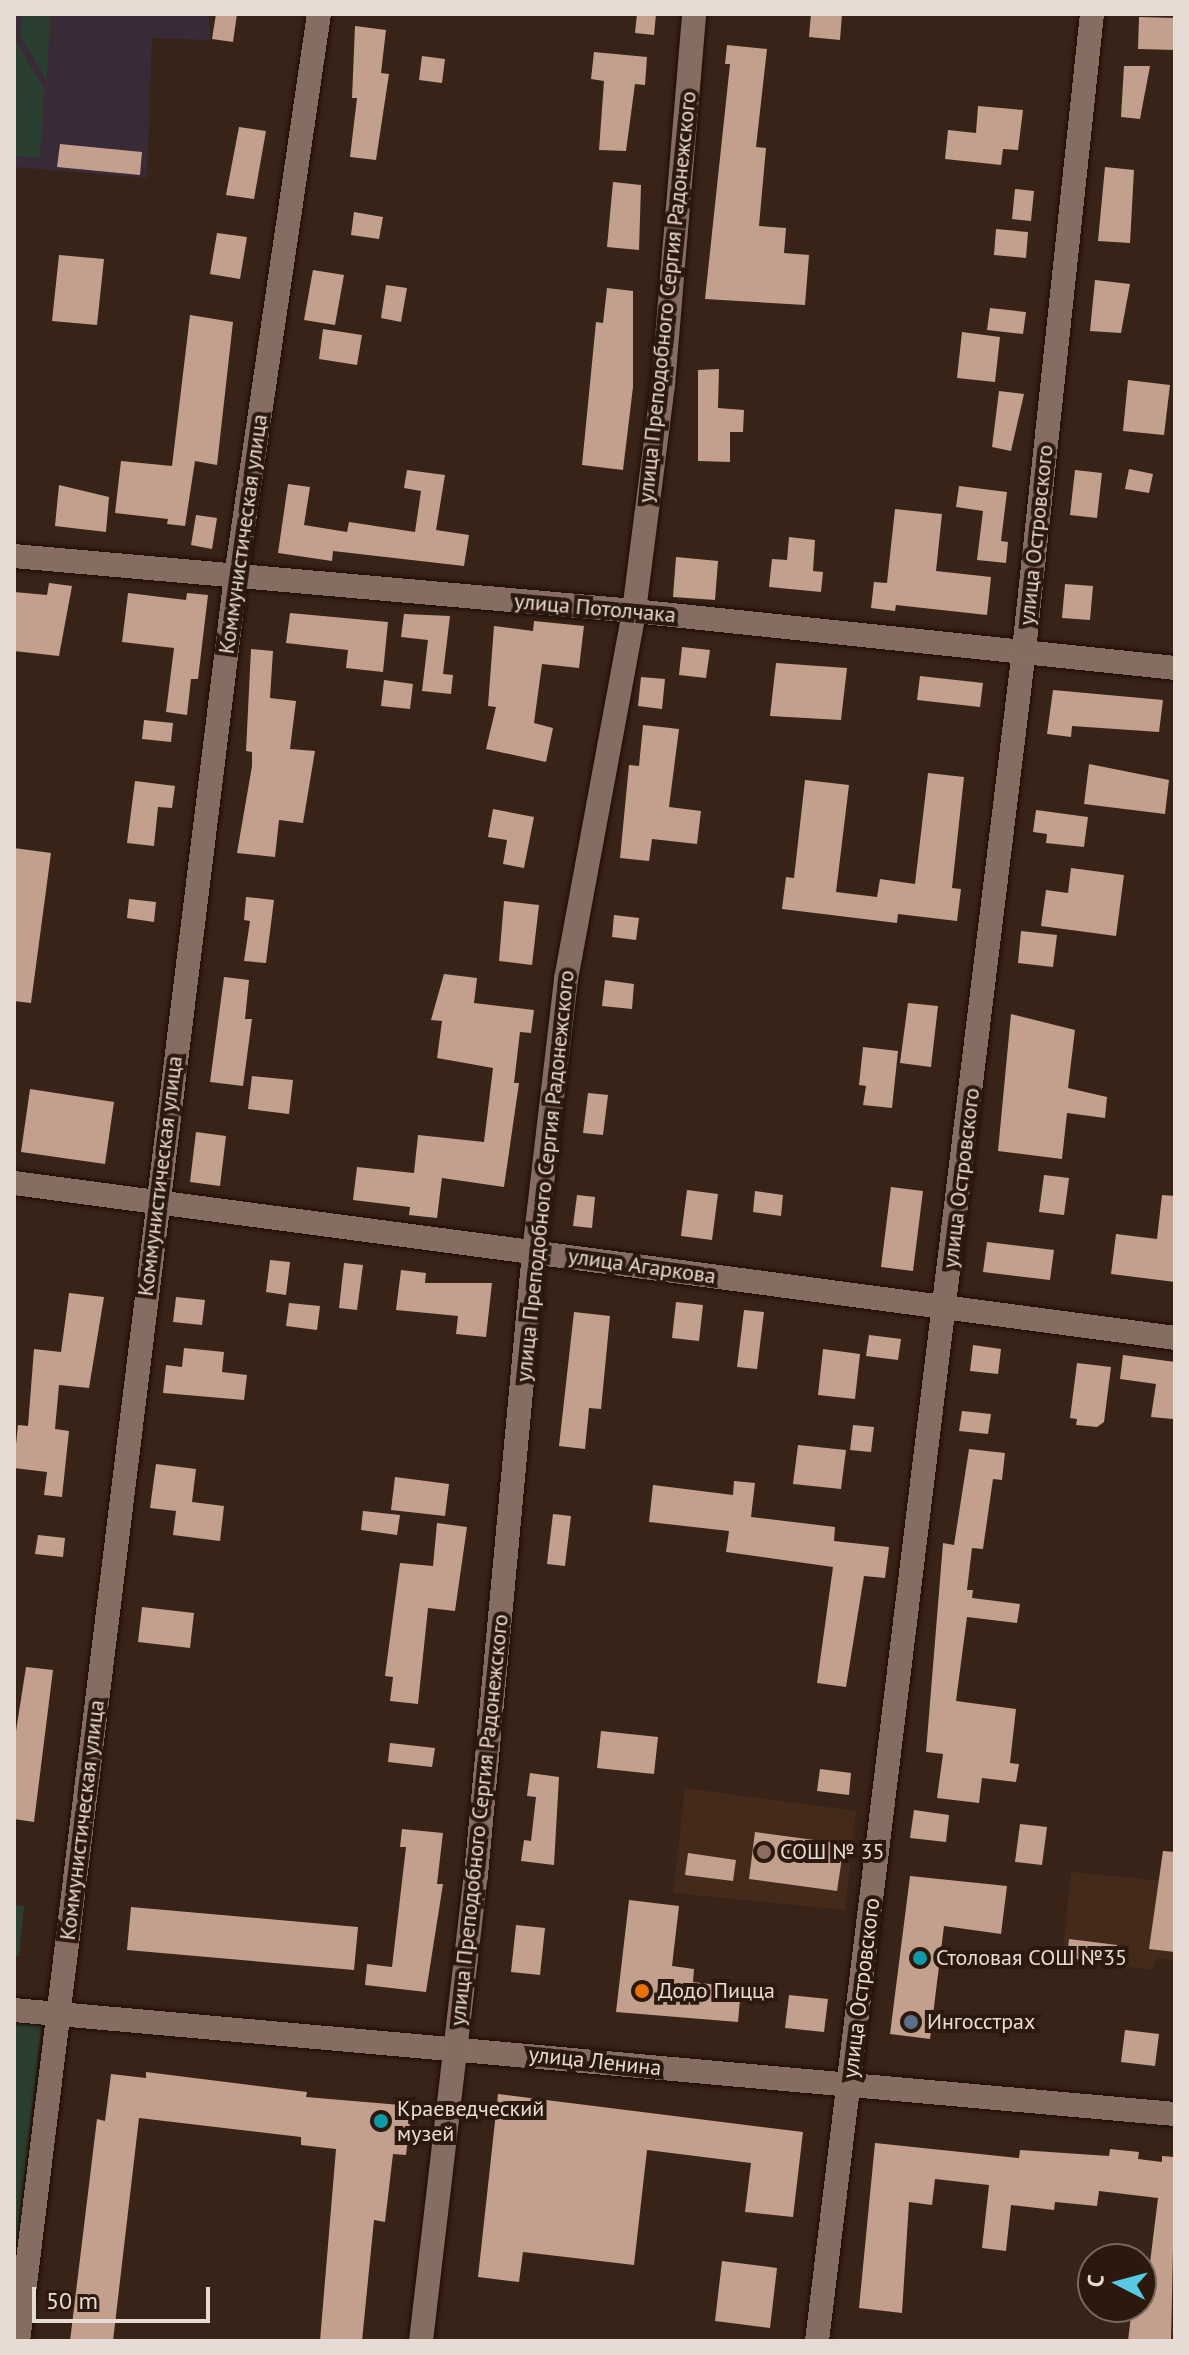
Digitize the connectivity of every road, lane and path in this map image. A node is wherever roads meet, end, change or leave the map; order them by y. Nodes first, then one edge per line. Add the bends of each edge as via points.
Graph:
1 (319, 14) edge
2 (694, 14) edge
3 (1092, 14) edge
4 (14, 556) edge
5 (236, 576) junction
6 (634, 611) junction
7 (1024, 650) junction
8 (1175, 668) edge
9 (14, 1183) edge
10 (157, 1199) junction
11 (534, 1252) junction
12 (946, 1306) junction
13 (1175, 1338) edge
14 (14, 2010) edge
15 (59, 2014) junction
16 (456, 2048) junction
17 (848, 2086) junction
18 (1175, 2114) edge
19 (18, 2341) edge
20 (421, 2341) edge
21 (817, 2341) edge

1 - 5 street, Коммунистическая улица
2 - 6 street, улица Преподобного Сергия Радонежского via 663,385
3 - 7 street, улица Островского
4 - 5 street, улица Потолчака
5 - 6 street, улица Потолчака
5 - 10 street, Коммунистическая улица
6 - 7 street, улица Потолчака
6 - 11 street, улица Преподобного Сергия Радонежского via 566,979
7 - 8 street, улица Потолчака
7 - 12 street, улица Островского
9 - 10 street, улица Агаркова
10 - 11 street, улица Агаркова
10 - 15 street, Коммунистическая улица
11 - 12 street, улица Агаркова
11 - 16 street, улица Преподобного Сергия Радонежского
12 - 13 street, улица Агаркова
12 - 17 street, улица Островского
14 - 15 street, улица Ленина
15 - 16 street, улица Ленина
15 - 19 street, Коммунистическая улица
16 - 17 street, улица Ленина
16 - 20 street, улица Преподобного Сергия Радонежского
17 - 18 street, улица Ленина
17 - 21 street, улица Островского

